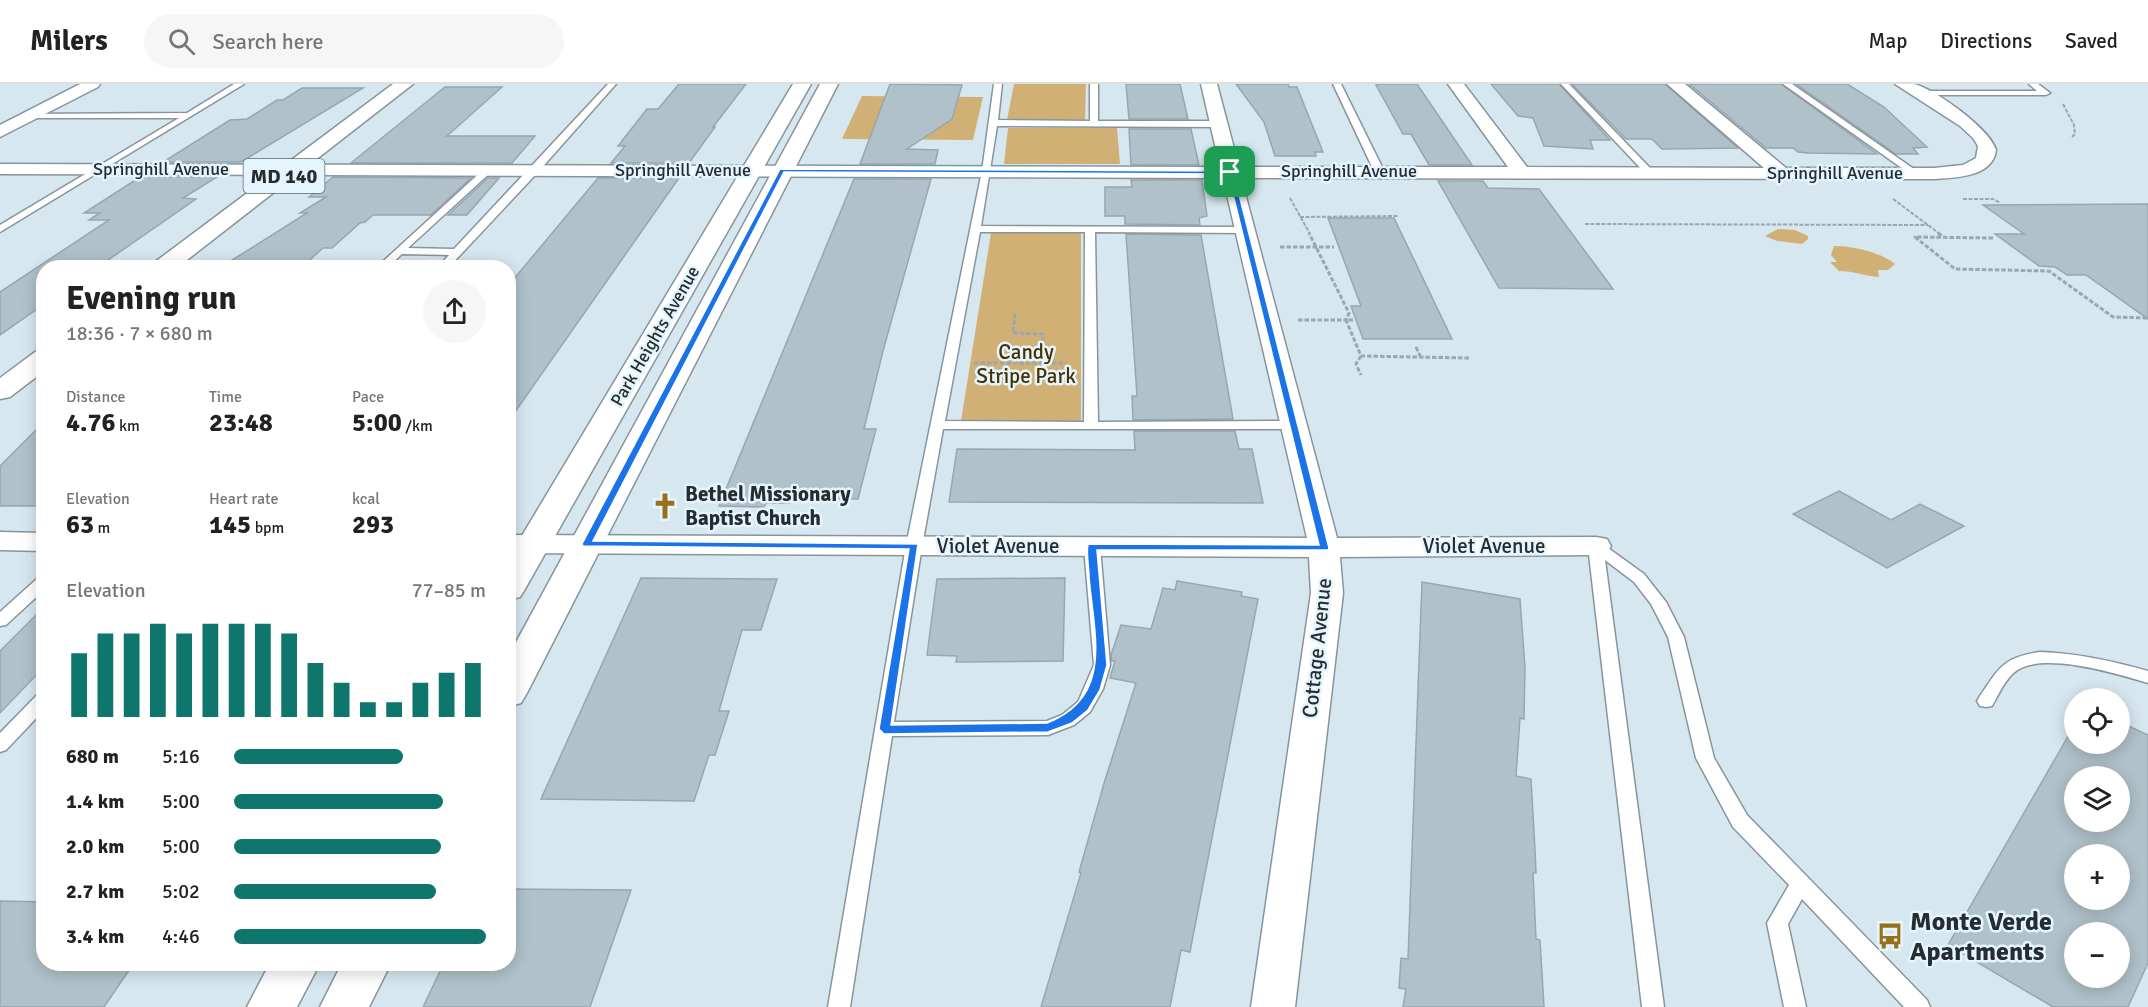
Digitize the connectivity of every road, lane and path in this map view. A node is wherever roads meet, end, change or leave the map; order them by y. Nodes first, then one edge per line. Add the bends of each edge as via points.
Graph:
1 (92, 84) edge
2 (240, 84) edge
3 (404, 84) edge
4 (612, 84) edge
5 (802, 84) edge
6 (829, 84) edge
7 (998, 84) edge
8 (1094, 84) edge
9 (1209, 84) edge
10 (1336, 84) edge
11 (1456, 84) edge
12 (1565, 84) edge
13 (1675, 84) edge
14 (1787, 84) edge
15 (2032, 84) edge
16 (1911, 88) edge
17 (2061, 101) dead end
18 (188, 115) junction
19 (30, 116) junction
20 (993, 123) junction
21 (1094, 124) junction
22 (1219, 124) junction
23 (0, 132) edge
24 (2071, 138) dead end
25 (0, 169) edge
26 (97, 169) junction
27 (292, 170) junction
28 (488, 170) junction
29 (535, 170) junction
30 (752, 171) junction
31 (782, 171) junction
32 (987, 171) junction
33 (1379, 171) junction
34 (1230, 172) junction
35 (1521, 172) junction
36 (1650, 172) junction
37 (1781, 173) junction
38 (1916, 174) junction
39 (1286, 190) dead end
40 (1886, 193) dead end
41 (1398, 216) dead end
42 (1300, 217) junction
43 (1585, 224) dead end
44 (1928, 225) junction
45 (0, 229) edge
46 (975, 229) junction
47 (1090, 229) junction
48 (1245, 230) junction
49 (1943, 237) junction
50 (1993, 238) dead end
51 (1277, 247) dead end
52 (1317, 247) junction
53 (1334, 247) dead end
54 (399, 251) junction
55 (457, 252) junction
56 (172, 260) edge
57 (389, 260) edge
58 (450, 260) edge
59 (1015, 314) dead end
60 (2148, 318) edge
61 (1297, 320) dead end
62 (1346, 320) junction
63 (1353, 320) dead end
64 (1416, 347) dead end
65 (1361, 356) junction
66 (1421, 358) junction
67 (1469, 358) dead end
68 (949, 363) junction
69 (1042, 363) junction
70 (1091, 363) junction
71 (36, 364) edge
72 (1360, 375) dead end
73 (0, 391) edge
74 (938, 425) junction
75 (1293, 425) junction
76 (1091, 426) junction
77 (0, 541) edge
78 (36, 542) edge
79 (521, 544) edge
80 (587, 544) junction
81 (914, 546) junction
82 (1596, 546) junction
83 (1092, 547) junction
84 (1324, 548) junction
85 (516, 561) edge
86 (36, 588) edge
87 (0, 621) edge
88 (2148, 677) edge
89 (516, 678) edge
90 (1986, 701) dead end
91 (36, 707) edge
92 (884, 729) junction
93 (0, 745) edge
94 (1800, 885) junction
95 (291, 971) edge
96 (363, 971) edge
97 (271, 1007) edge
98 (344, 1007) edge
99 (839, 1007) edge
100 (1274, 1007) edge
101 (1653, 1007) edge
102 (1795, 1007) edge
103 (1919, 1007) edge

1 - 19 street
2 - 18 lane
3 - 27 main road, MD 140
4 - 29 lane
5 - 30 main road, Park Heights Avenue
6 - 31 main road, Park Heights Avenue
7 - 20 lane
8 - 21 lane
9 - 22 street, Cottage Avenue
10 - 33 lane
11 - 35 street
12 - 36 lane
13 - 37 street
14 - 38 lane
15 - 16 lane via 2046,93
16 - 38 street, Springhill Avenue via 1975,130 1987,148 1982,162 1959,172
17 - 24 path via 2074,124 2075,134
18 - 19 lane
18 - 26 lane
19 - 23 street
20 - 21 lane
20 - 32 lane
21 - 22 lane
22 - 34 street, Cottage Avenue
25 - 26 street, Springhill Avenue
26 - 27 street, Springhill Avenue
26 - 45 lane
27 - 28 street, Springhill Avenue
27 - 56 main road, MD 140
28 - 29 street, Springhill Avenue
28 - 54 lane
29 - 30 street, Springhill Avenue
29 - 55 lane
30 - 31 street, Springhill Avenue
30 - 79 main road, Park Heights Avenue
31 - 32 street, Springhill Avenue
31 - 80 main road, Park Heights Avenue
32 - 34 street, Springhill Avenue
32 - 46 lane
33 - 34 street, Springhill Avenue
33 - 35 street, Springhill Avenue
34 - 48 street, Cottage Avenue
35 - 36 street, Springhill Avenue
36 - 37 street, Springhill Avenue
37 - 38 street, Springhill Avenue
39 - 42 path
40 - 44 path
41 - 42 path
42 - 52 path
43 - 44 path
44 - 49 path
46 - 47 lane
46 - 68 lane
47 - 48 lane
47 - 70 lane
48 - 75 street, Cottage Avenue
49 - 50 path
49 - 60 path via 1915,237 1955,269 2049,271 2114,317
51 - 52 path
52 - 53 path
52 - 62 path via 1349,313
54 - 55 lane
54 - 57 lane
55 - 58 lane
59 - 69 path via 1013,333 1043,334
61 - 62 path
62 - 63 path
62 - 65 path
64 - 66 path
65 - 66 path
65 - 72 path via 1356,364
66 - 67 path
68 - 69 path
68 - 74 lane
69 - 70 path
70 - 76 lane
71 - 73 main road
74 - 76 lane
74 - 81 lane
75 - 76 lane
75 - 84 street, Cottage Avenue
77 - 78 street
79 - 80 street, Violet Avenue
79 - 85 main road, Park Heights Avenue
80 - 81 street, Violet Avenue
80 - 89 main road, Park Heights Avenue
81 - 83 street, Violet Avenue
81 - 92 lane
82 - 84 street, Violet Avenue
82 - 94 lane via 1639,578 1658,602 1677,637 1705,758 1715,778 1740,822
82 - 101 lane
83 - 84 street, Violet Avenue
83 - 92 lane via 1102,665 1084,707 1068,720 1048,728
84 - 100 street, Cottage Avenue via 1327,593
86 - 87 lane
88 - 90 lane via 2085,661 2039,659 2011,666
91 - 93 lane
92 - 99 lane
94 - 102 lane via 1777,923
94 - 103 lane
95 - 97 main road
96 - 98 main road

